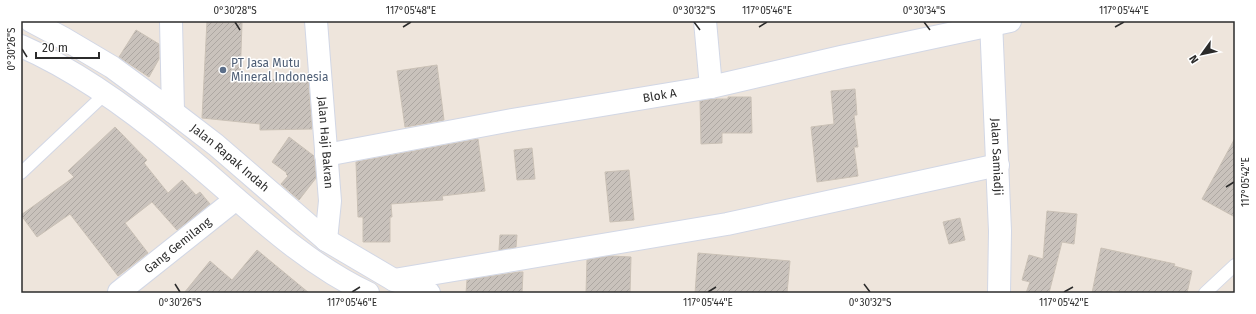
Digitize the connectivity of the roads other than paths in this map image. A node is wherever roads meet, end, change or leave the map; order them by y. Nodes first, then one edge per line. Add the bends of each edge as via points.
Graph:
1 (31, 21) edge
2 (171, 21) edge
3 (316, 21) edge
4 (705, 21) edge
5 (997, 22) edge
6 (21, 46) edge
7 (711, 87) junction
8 (106, 93) junction
9 (173, 112) junction
10 (326, 155) junction
11 (998, 165) junction
12 (21, 174) edge
13 (236, 199) junction
14 (326, 240) junction
15 (1235, 265) edge
16 (394, 280) junction
17 (119, 292) edge
18 (368, 293) edge
19 (429, 293) edge
20 (999, 293) edge
21 (1205, 293) edge

1 - 9 street, Jalan Rapak Indah via 112,67
2 - 9 street
3 - 10 street, Jalan Haji Bakran
4 - 7 street
5 - 7 street, Blok A
5 - 11 street, Jalan Samiadji
6 - 8 street via 47,58
7 - 10 street, Blok A via 512,120
8 - 12 lane
8 - 13 street via 178,148
9 - 14 street, Jalan Rapak Indah via 216,145
10 - 14 street, Jalan Haji Bakran via 330,201
11 - 16 street via 727,224
11 - 20 street, Jalan Samiadji
13 - 17 street, Gang Gemilang
13 - 18 street via 315,262
14 - 16 street, Jalan Rapak Indah
15 - 21 lane
16 - 19 street, Jalan Rapak Indah

